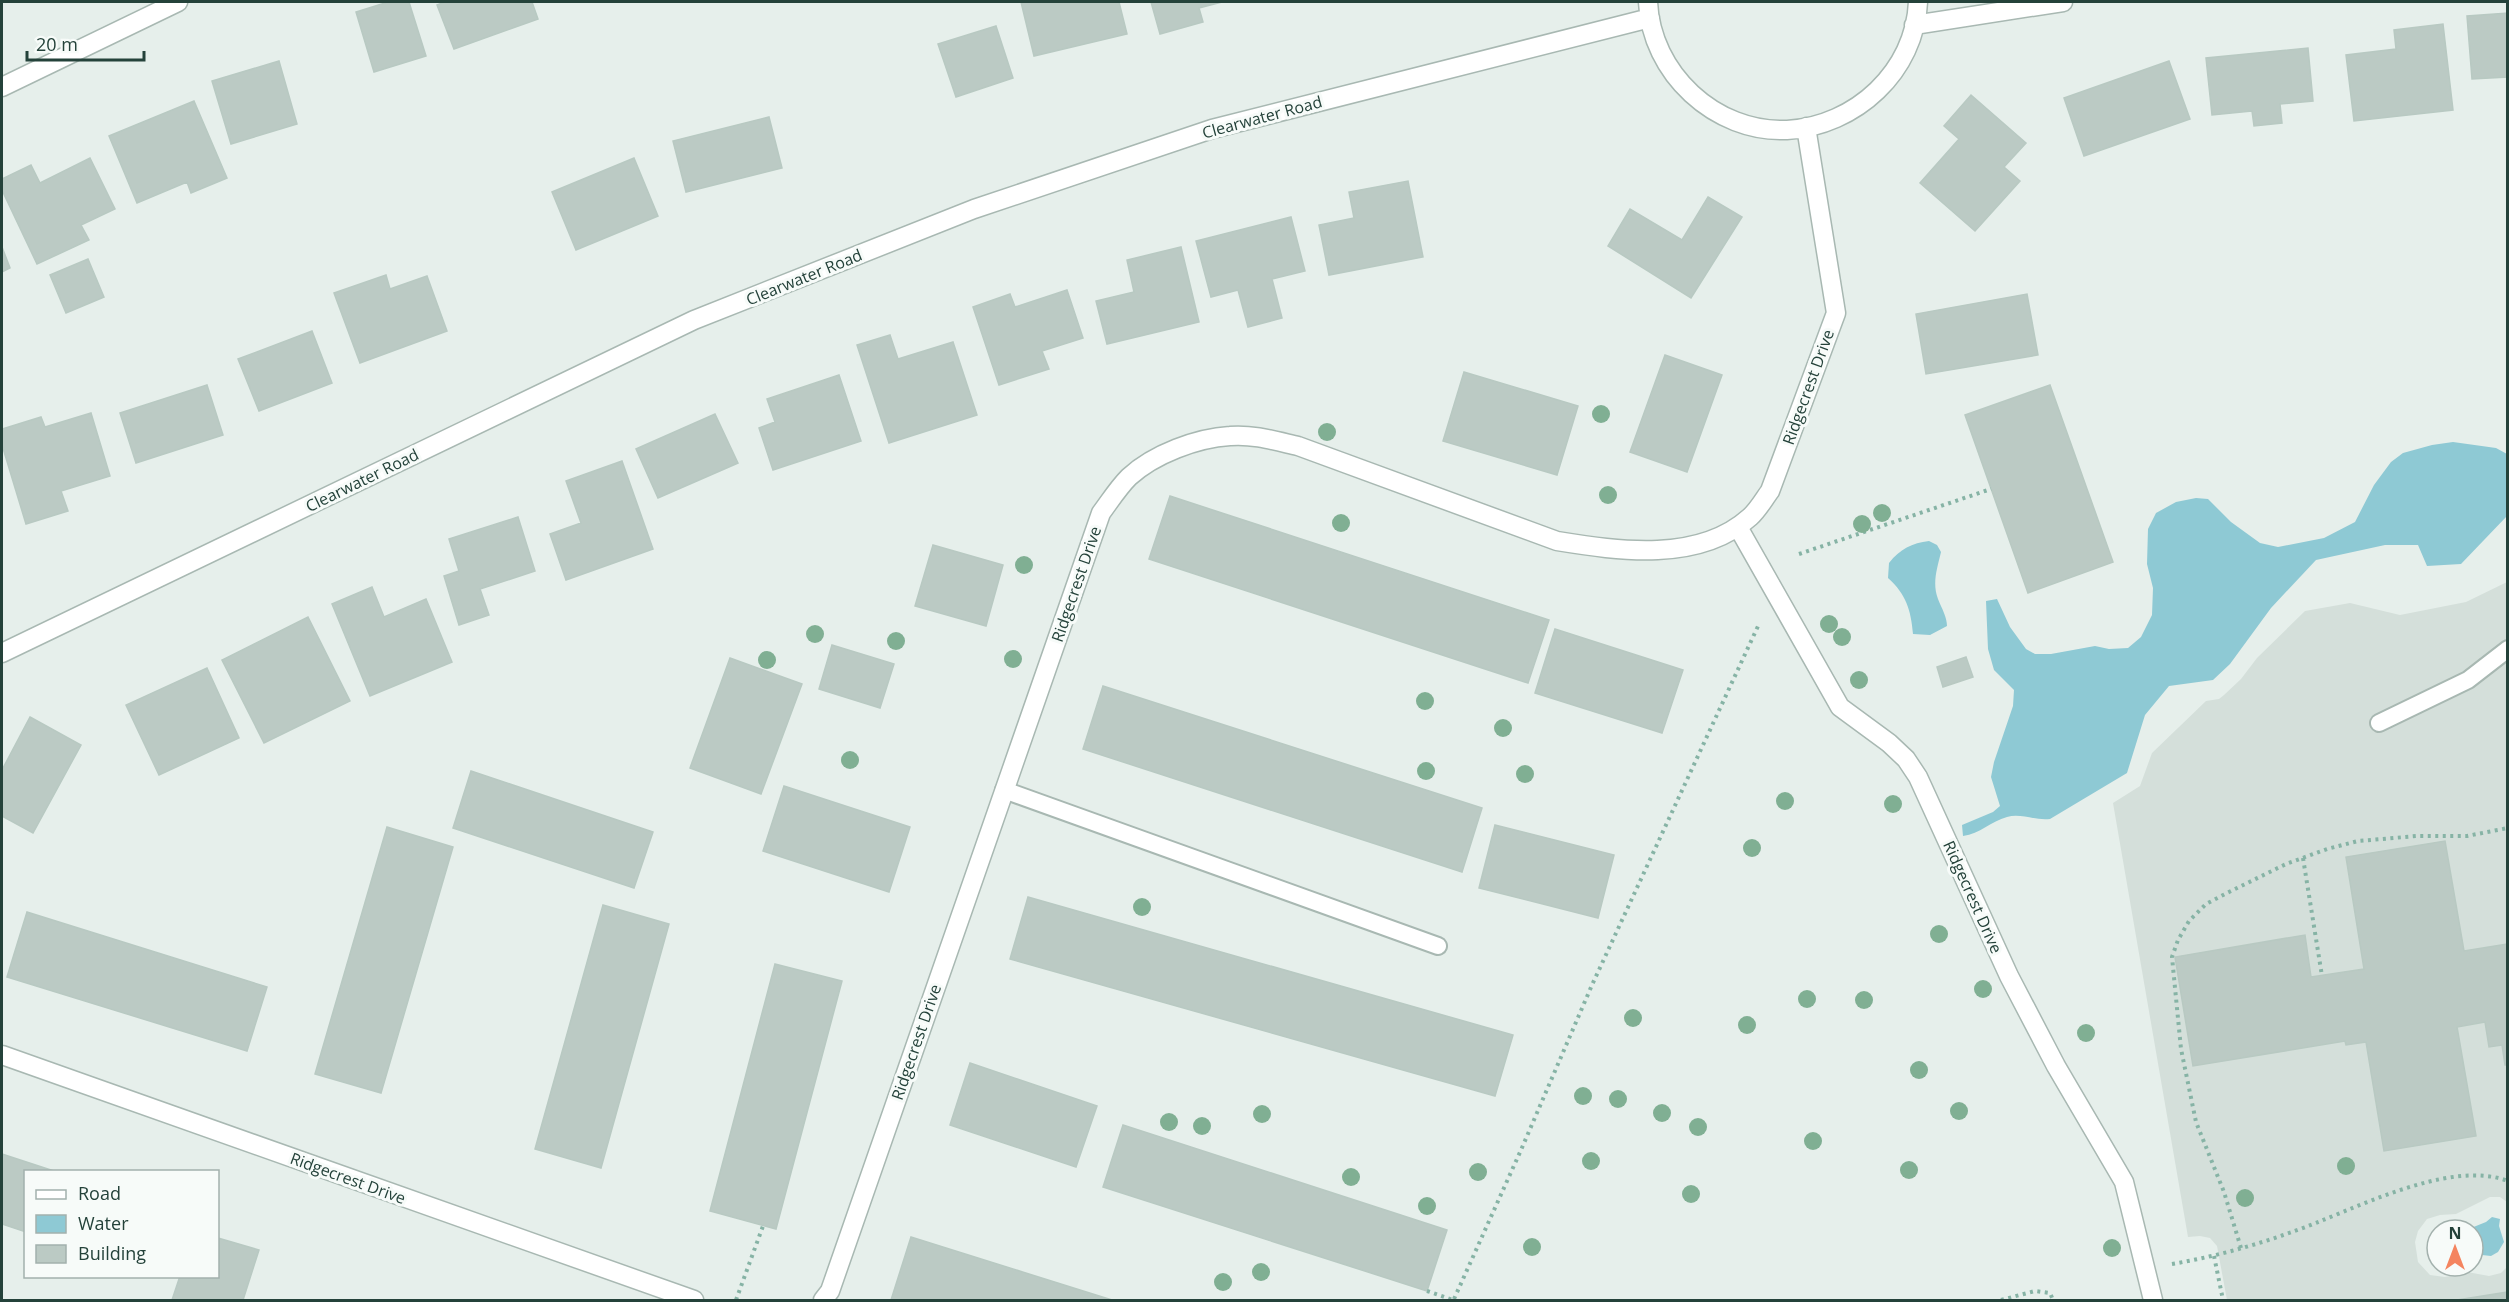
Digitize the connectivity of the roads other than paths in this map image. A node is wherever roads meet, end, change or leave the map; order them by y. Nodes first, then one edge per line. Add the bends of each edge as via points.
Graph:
1 (178, 2) edge
2 (1918, 2) edge
3 (2063, 2) edge
4 (1649, 10) edge
5 (1914, 25) junction
6 (2, 87) edge
7 (1806, 127) junction
8 (1738, 527) junction
9 (2508, 649) edge
10 (2, 653) edge
11 (2379, 723) dead end
12 (1004, 790) junction
13 (1438, 946) dead end
14 (2, 1055) edge
15 (830, 1297) edge
16 (694, 1300) edge
17 (2152, 1300) edge

1 - 6 street
2 - 5 street
3 - 5 street
4 - 7 street via 1654,37 1671,71 1713,110 1748,125 1787,130
4 - 10 street, Clearwater Road via 1212,129 974,209 694,320
5 - 7 street via 1902,58 1869,99 1840,117
7 - 8 street, Ridgecrest Drive via 1836,313 1770,491
8 - 12 street, Ridgecrest Drive via 1686,547 1641,550 1588,546 1557,541 1298,446 1231,435 1184,447 1130,477 1101,513
8 - 17 street, Ridgecrest Drive via 1840,707 1906,759 1918,777 2008,975 2124,1182
9 - 11 lane via 2468,680
12 - 13 lane
12 - 15 street, Ridgecrest Drive
14 - 16 street, Ridgecrest Drive

